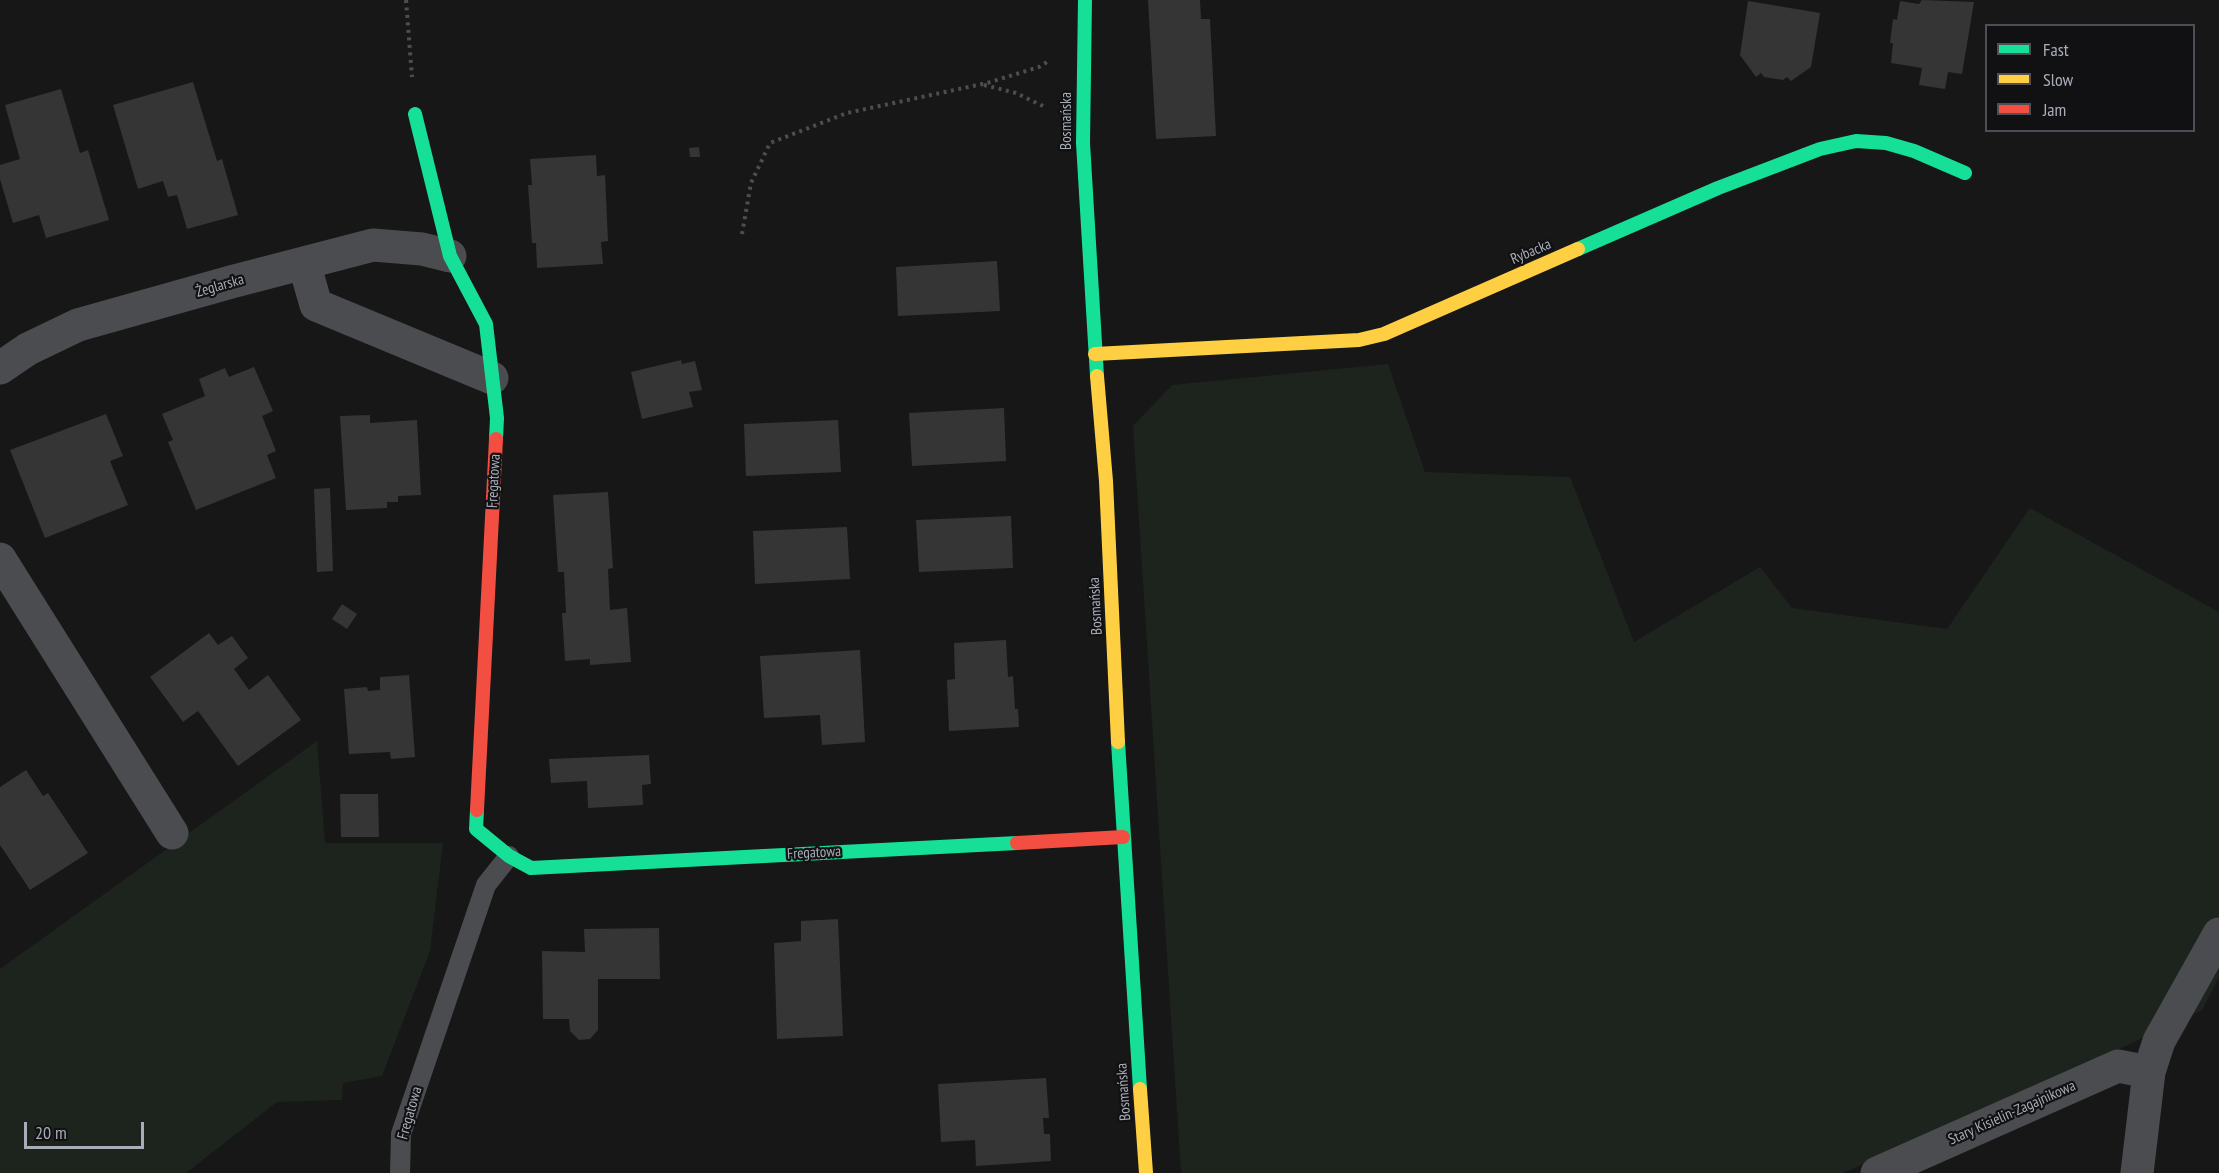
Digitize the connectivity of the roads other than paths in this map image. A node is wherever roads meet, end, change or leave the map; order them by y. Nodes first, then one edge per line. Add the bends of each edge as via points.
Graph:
1 (1085, 0) edge
2 (415, 114) road end
3 (1965, 173) dead end
4 (450, 256) junction
5 (304, 263) junction
6 (1095, 354) junction
7 (0, 368) edge
8 (492, 378) junction
9 (0, 559) edge
10 (172, 833) dead end
11 (1123, 837) junction
12 (509, 856) junction
13 (2219, 934) edge
14 (2149, 1072) junction
15 (400, 1173) edge
16 (1146, 1173) edge
17 (1877, 1173) edge
18 (2138, 1173) edge

1 - 6 street, Bosmańska via 1083,143
2 - 4 street, Fregatowa
3 - 6 street, Rybacka via 1914,151 1886,143 1856,141 1820,149 1718,188 1384,334 1359,340
4 - 5 street, Żeglarska via 373,245
4 - 8 street, Fregatowa via 486,324
5 - 7 street, Żeglarska via 78,325 28,349
5 - 8 street via 316,305
6 - 11 street, Bosmańska via 1106,481
8 - 12 street, Fregatowa via 497,418 476,829
9 - 10 street
11 - 12 street, Fregatowa via 531,868
11 - 16 street, Bosmańska
12 - 15 lane, Fregatowa via 482,896 401,1134
13 - 14 street via 2160,1041
14 - 17 street, Stary Kisielin-Zagajnikowa via 2118,1065
14 - 18 street

